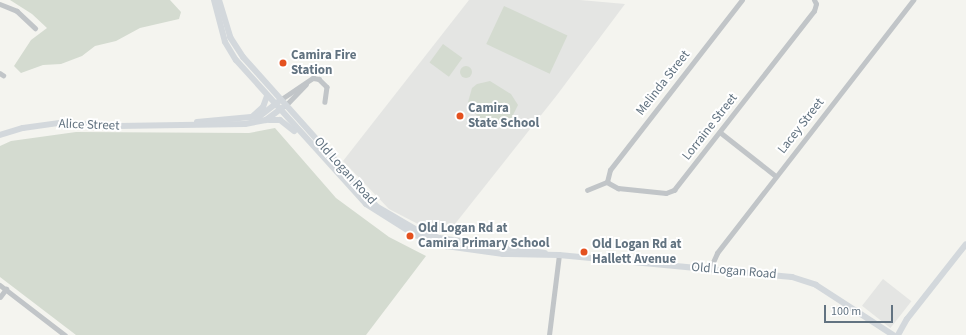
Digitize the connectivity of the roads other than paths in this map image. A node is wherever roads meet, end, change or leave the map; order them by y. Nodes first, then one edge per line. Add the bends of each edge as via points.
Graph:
1 (210, 0) edge
2 (214, 0) edge
3 (219, 0) edge
4 (742, 0) edge
5 (913, 0) edge
6 (815, 2) edge
7 (0, 4) edge
8 (35, 28) dead end
9 (226, 42) junction
10 (308, 81) junction
11 (267, 96) junction
12 (278, 102) junction
13 (325, 102) dead end
14 (285, 106) junction
15 (280, 110) junction
16 (249, 118) junction
17 (266, 120) junction
18 (179, 125) junction
19 (720, 132) junction
20 (0, 135) edge
21 (313, 147) junction
22 (776, 176) junction
23 (607, 182) junction
24 (587, 190) dead end
25 (966, 244) edge
26 (559, 255) junction
27 (710, 269) junction
28 (0, 285) edge
29 (6, 289) junction
30 (0, 297) edge
31 (65, 335) edge
32 (549, 335) edge
33 (893, 335) edge
34 (898, 335) edge

1 - 9 main road
2 - 9 main road
3 - 12 main road via 235,47
4 - 23 street, Melinda Street via 610,170
5 - 22 street, Lacey Street
6 - 19 street, Lorraine Street
7 - 8 street via 17,11
9 - 11 main road via 231,55
10 - 12 street
10 - 13 street via 319,79 327,87
10 - 14 street
11 - 12 main road
11 - 16 main road via 263,108
12 - 14 main road, Old Logan Road
12 - 15 main road, Old Logan Road
12 - 16 main road, Alice Street via 260,116
14 - 15 main road, Alice Street
14 - 26 main road, Old Logan Road via 361,191 387,214 423,232 449,241
15 - 17 main road, Alice Street
15 - 21 main road, Old Logan Road
16 - 18 main road, Alice Street
17 - 18 main road, Alice Street via 245,124
17 - 21 main road, Old Logan Road via 281,121
18 - 20 main road, Alice Street via 118,126 60,123 23,128
19 - 22 street
19 - 23 street, Lorraine Street via 674,190 666,193 618,188
21 - 26 main road, Old Logan Road via 366,204 421,238 470,250
22 - 27 street, Lacey Street via 717,253
23 - 24 street
25 - 34 main road via 907,319
26 - 27 main road, Old Logan Road
26 - 32 street
27 - 33 main road, Old Logan Road via 804,280 828,292
28 - 29 street
29 - 30 street
29 - 31 street

